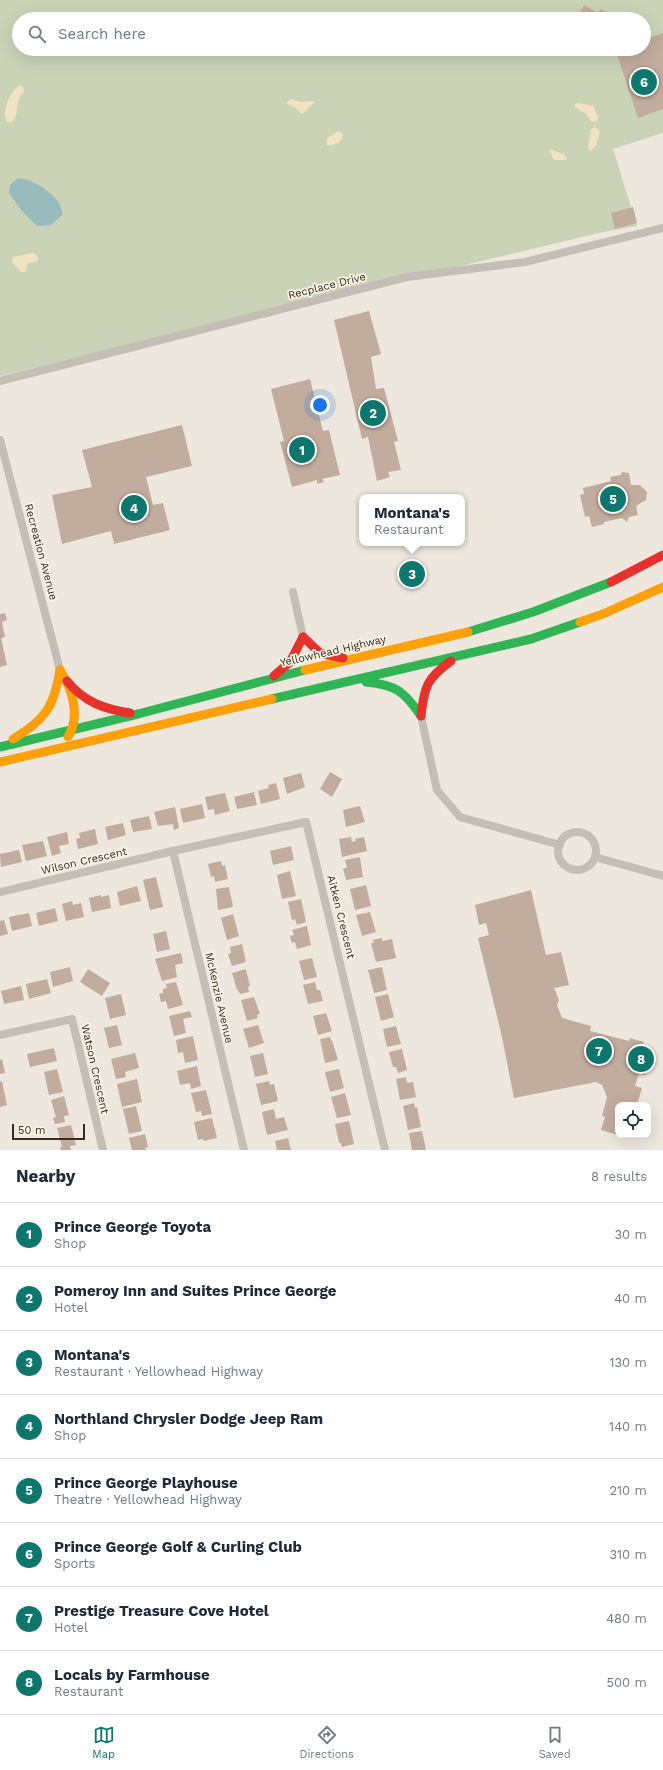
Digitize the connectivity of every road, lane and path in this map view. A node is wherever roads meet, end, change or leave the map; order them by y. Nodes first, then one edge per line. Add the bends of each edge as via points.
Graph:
1 (663, 228) edge
2 (0, 381) edge
3 (0, 440) edge
4 (663, 555) edge
5 (663, 587) edge
6 (293, 592) dead end
7 (303, 637) junction
8 (458, 656) junction
9 (356, 659) junction
10 (60, 670) junction
11 (271, 678) junction
12 (66, 679) junction
13 (355, 680) junction
14 (138, 714) junction
15 (422, 716) junction
16 (73, 730) junction
17 (0, 747) edge
18 (27, 756) junction
19 (0, 762) edge
20 (560, 846) junction
21 (173, 851) junction
22 (595, 857) junction
23 (663, 876) edge
24 (0, 892) edge
25 (0, 1035) edge
26 (103, 1150) edge
27 (244, 1150) edge
28 (385, 1150) edge

1 - 2 street, Recplace Drive via 525,262 407,277
3 - 10 street, Recreation Avenue
4 - 9 highway, Yellowhead Highway via 611,582 527,614 463,634
5 - 8 highway via 610,612 561,630
6 - 7 street
7 - 9 highway via 312,649 324,655
7 - 11 highway via 290,662
8 - 13 highway
8 - 15 highway via 437,671 425,685
9 - 11 highway, Yellowhead Highway
10 - 12 highway
10 - 17 highway via 54,699 45,717
11 - 14 highway, Yellowhead Highway
12 - 14 highway via 84,698 100,707
12 - 16 highway via 74,709
13 - 15 highway via 398,688 410,698
13 - 18 highway
14 - 16 highway, Yellowhead Highway
15 - 20 street via 437,790 460,817
16 - 17 highway, Yellowhead Highway
16 - 18 highway via 66,739
18 - 19 highway
20 - 22 street via 560,859 572,870 586,868
20 - 22 street via 565,837 581,833 587,835 594,843
21 - 24 street, Wilson Crescent
21 - 27 street, McKenzie Avenue
21 - 28 street, Aitken Crescent via 306,822
22 - 23 street
25 - 26 street, Watson Crescent via 72,1019

